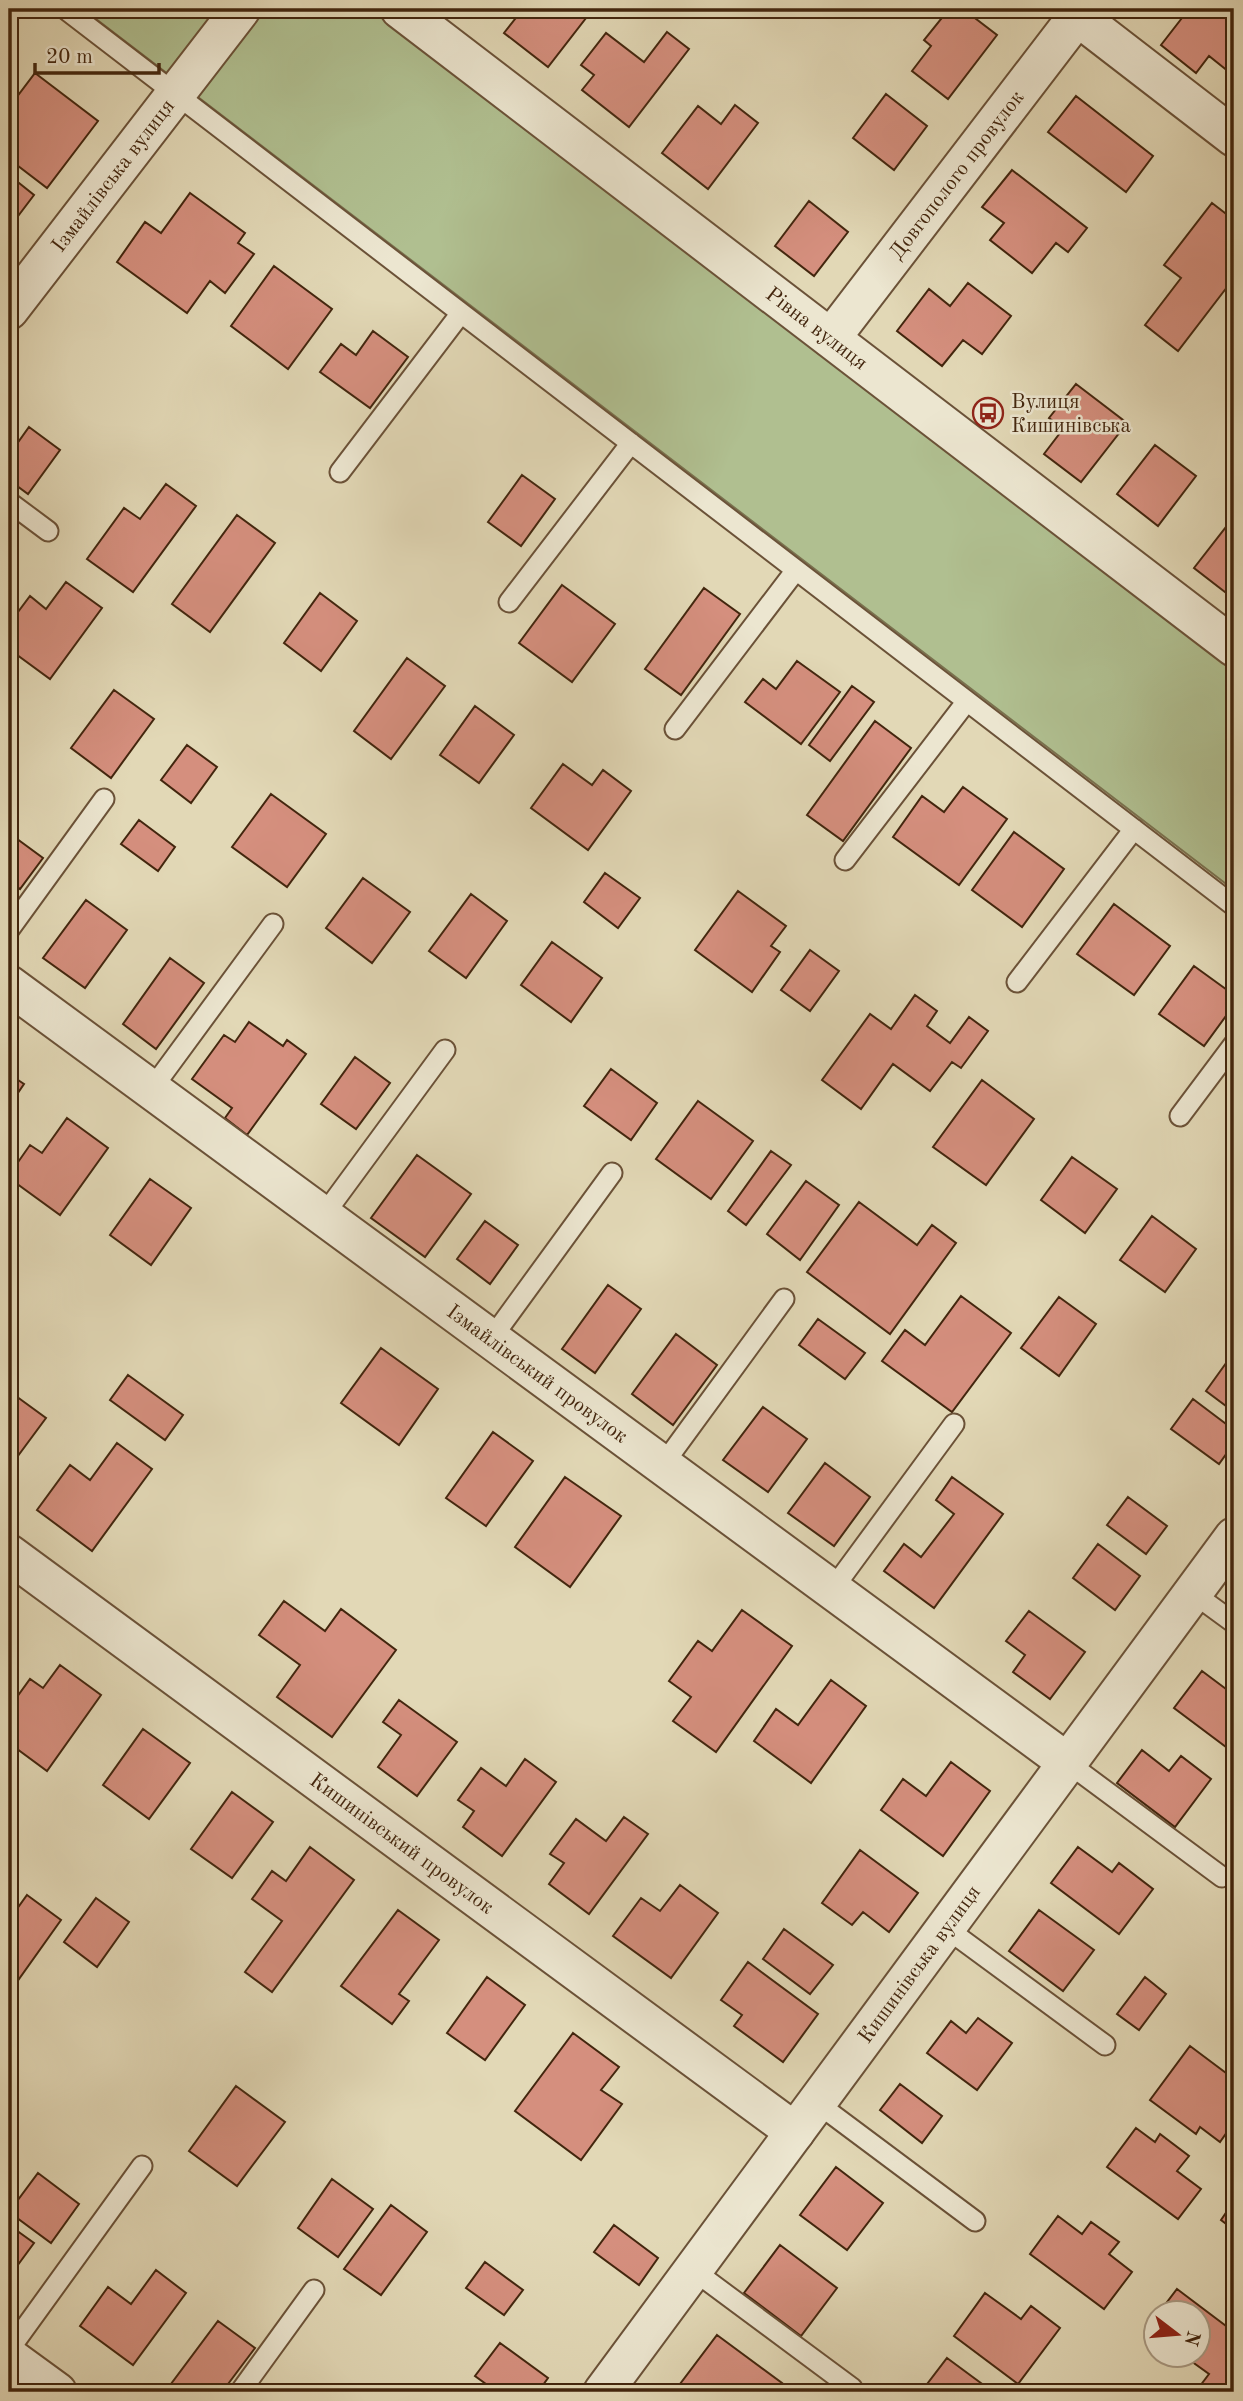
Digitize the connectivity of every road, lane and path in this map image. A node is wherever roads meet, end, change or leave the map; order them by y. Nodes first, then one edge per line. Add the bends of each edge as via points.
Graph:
1 (65, 9) edge
2 (241, 9) edge
3 (401, 9) edge
4 (1076, 11) edge
5 (175, 94) junction
6 (1234, 137) edge
7 (9, 310) edge
8 (461, 313) junction
9 (831, 338) junction
10 (631, 443) junction
11 (340, 472) dead end
12 (9, 502) edge
13 (48, 531) dead end
14 (796, 570) junction
15 (509, 602) dead end
16 (1234, 647) edge
17 (967, 701) junction
18 (675, 729) dead end
19 (104, 799) dead end
20 (1134, 829) junction
21 (845, 860) dead end
22 (1234, 906) edge
23 (273, 924) dead end
24 (9, 930) edge
25 (1017, 982) dead end
26 (9, 985) edge
27 (1234, 1045) edge
28 (445, 1050) dead end
29 (151, 1090) junction
30 (1180, 1116) dead end
31 (612, 1173) dead end
32 (323, 1216) junction
33 (784, 1299) dead end
34 (491, 1339) junction
35 (954, 1424) dead end
36 (662, 1465) junction
37 (1234, 1537) edge
38 (9, 1555) edge
39 (832, 1590) junction
40 (1193, 1593) junction
41 (1234, 1623) edge
42 (1068, 1763) junction
43 (1223, 1877) dead end
44 (946, 1927) junction
45 (1105, 2045) dead end
46 (806, 2117) junction
47 (142, 2166) dead end
48 (975, 2221) dead end
49 (694, 2270) junction
50 (314, 2290) dead end
51 (9, 2350) edge
52 (9, 2357) edge
53 (852, 2388) dead end
54 (57, 2392) edge
55 (240, 2392) edge
56 (603, 2392) edge

1 - 5 lane
2 - 5 street, Ізмайлівська вулиця
3 - 9 street, Рівна вулиця
4 - 6 street
4 - 9 street, Довгополого провулок
5 - 7 street, Ізмайлівська вулиця
5 - 8 lane
8 - 10 lane
8 - 11 lane
9 - 16 street, Рівна вулиця
10 - 14 lane
10 - 15 lane
12 - 13 lane
14 - 17 lane
14 - 18 lane
17 - 20 lane
17 - 21 lane
19 - 24 lane
20 - 22 lane
20 - 25 lane
23 - 29 lane
26 - 29 street, Ізмайлівський провулок
27 - 30 lane
28 - 32 lane
29 - 32 street, Ізмайлівський провулок
31 - 34 lane
32 - 34 street, Ізмайлівський провулок
33 - 36 lane
34 - 36 street, Ізмайлівський провулок
35 - 39 lane
36 - 39 street, Ізмайлівський провулок
37 - 40 street, Кишинівська вулиця
38 - 46 street, Кишинівський провулок
39 - 42 street, Ізмайлівський провулок
40 - 41 lane
40 - 42 street, Кишинівська вулиця
42 - 43 lane
42 - 44 street, Кишинівська вулиця
44 - 45 lane
44 - 46 street, Кишинівська вулиця
46 - 48 lane
46 - 49 street, Кишинівська вулиця
47 - 51 lane
49 - 53 lane
49 - 56 street, Кишинівська вулиця
50 - 55 lane
52 - 54 street

